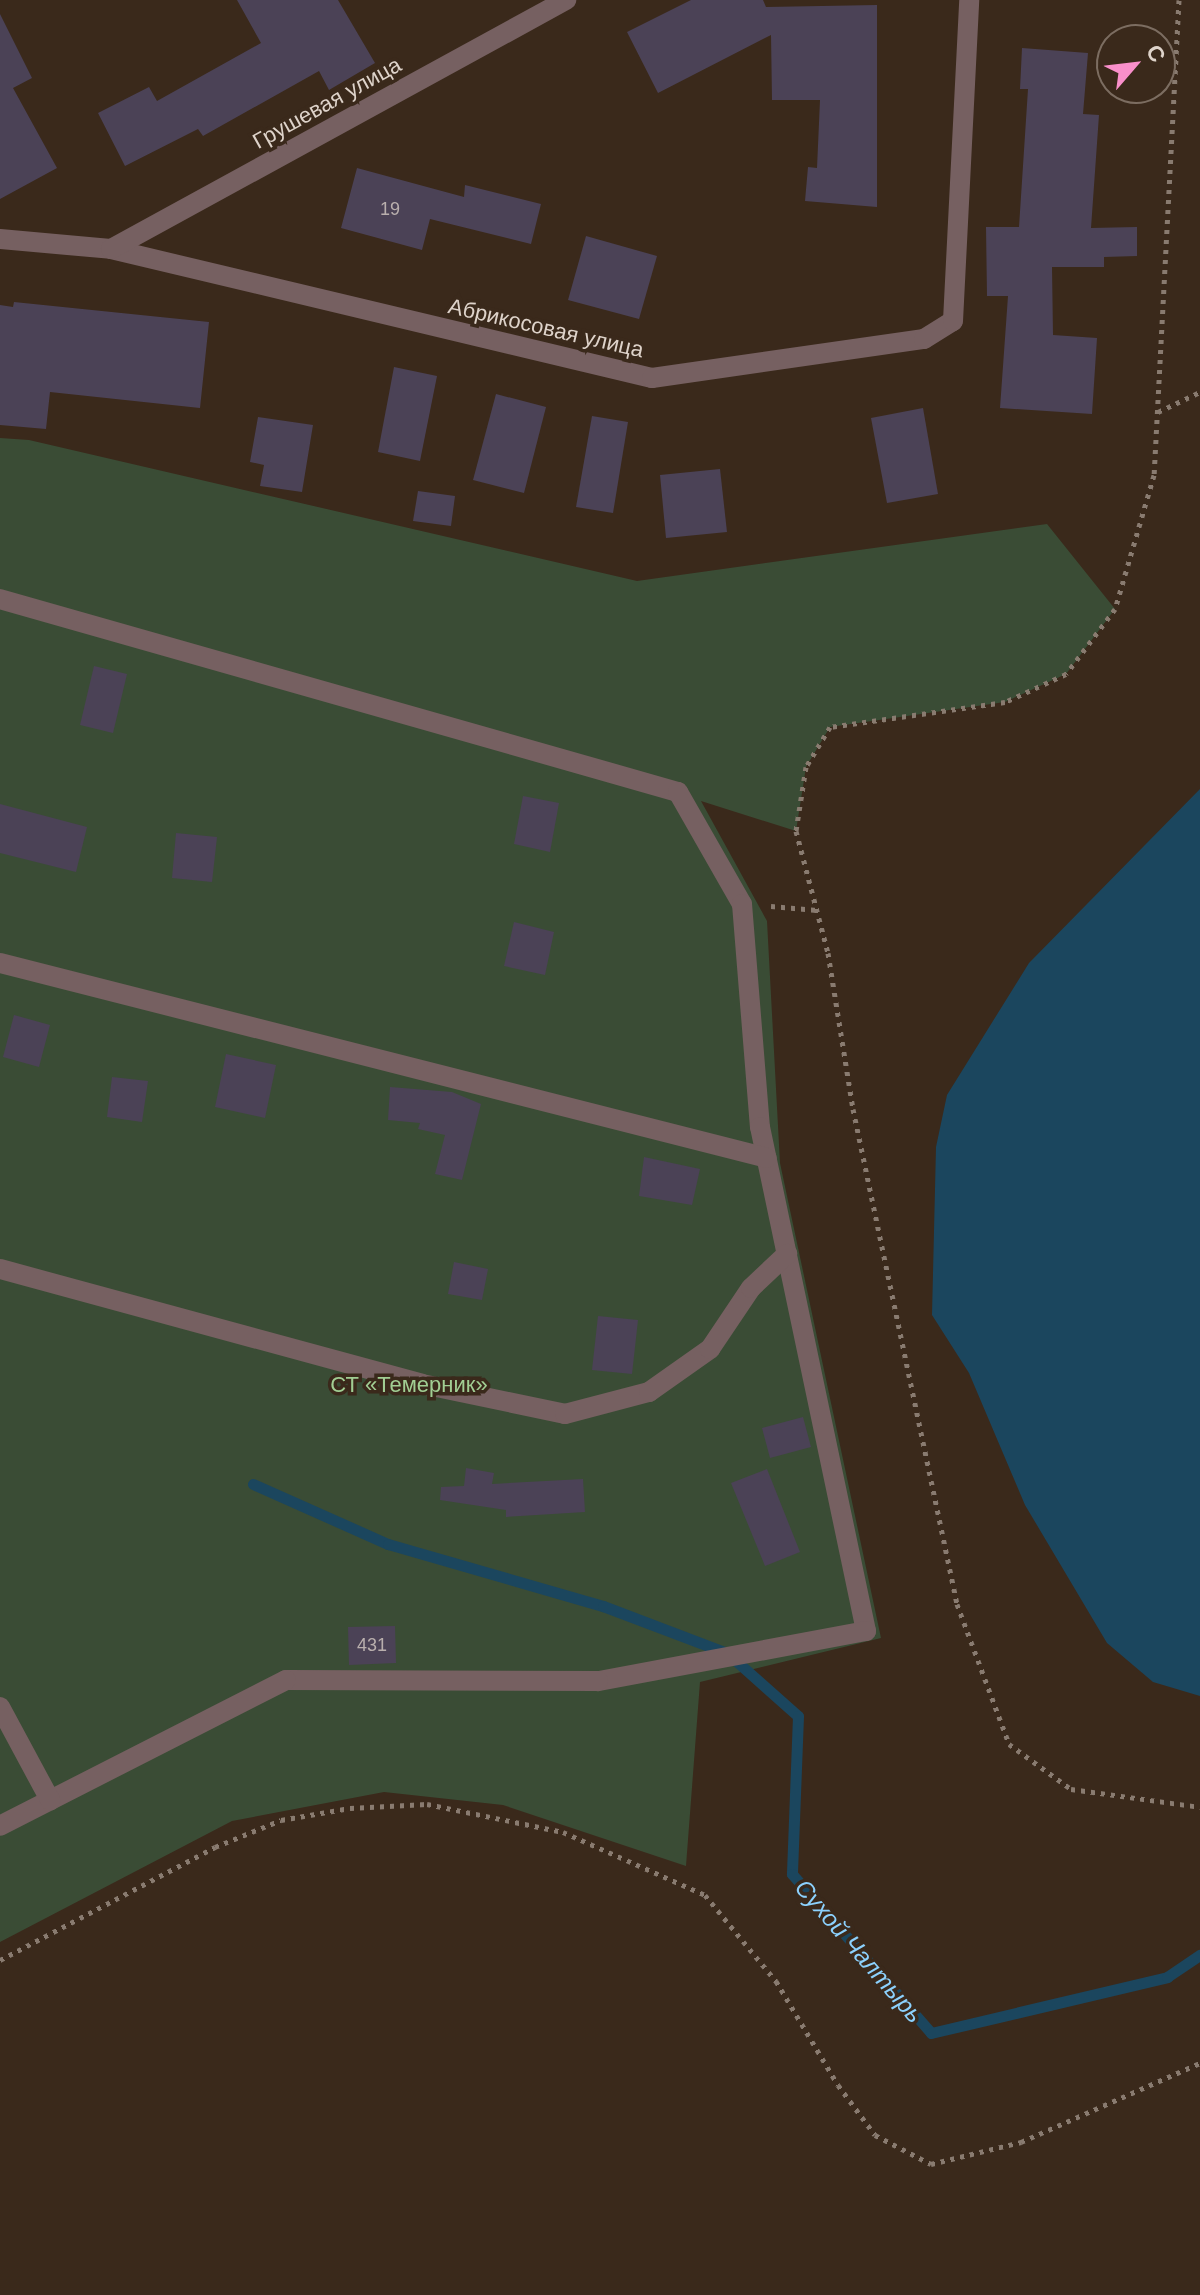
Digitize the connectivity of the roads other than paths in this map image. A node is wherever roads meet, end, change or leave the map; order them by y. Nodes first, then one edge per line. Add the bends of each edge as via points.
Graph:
1 (566, 0) edge
2 (969, 0) edge
3 (0, 239) edge
4 (111, 249) junction
5 (0, 599) edge
6 (0, 963) edge
7 (767, 1158) junction
8 (787, 1254) junction
9 (0, 1269) edge
10 (0, 1707) edge
11 (50, 1800) junction
12 (0, 1826) edge

1 - 4 street, Грушевая улица
2 - 4 street, Абрикосовая улица via 953,321 924,339 652,378
3 - 4 street, Абрикосовая улица
5 - 7 street via 678,792 742,904
6 - 7 street
7 - 8 street
8 - 9 street via 751,1288 710,1349 649,1392 565,1414 422,1384
8 - 11 street via 866,1631 598,1681 286,1680
10 - 11 street
11 - 12 street

